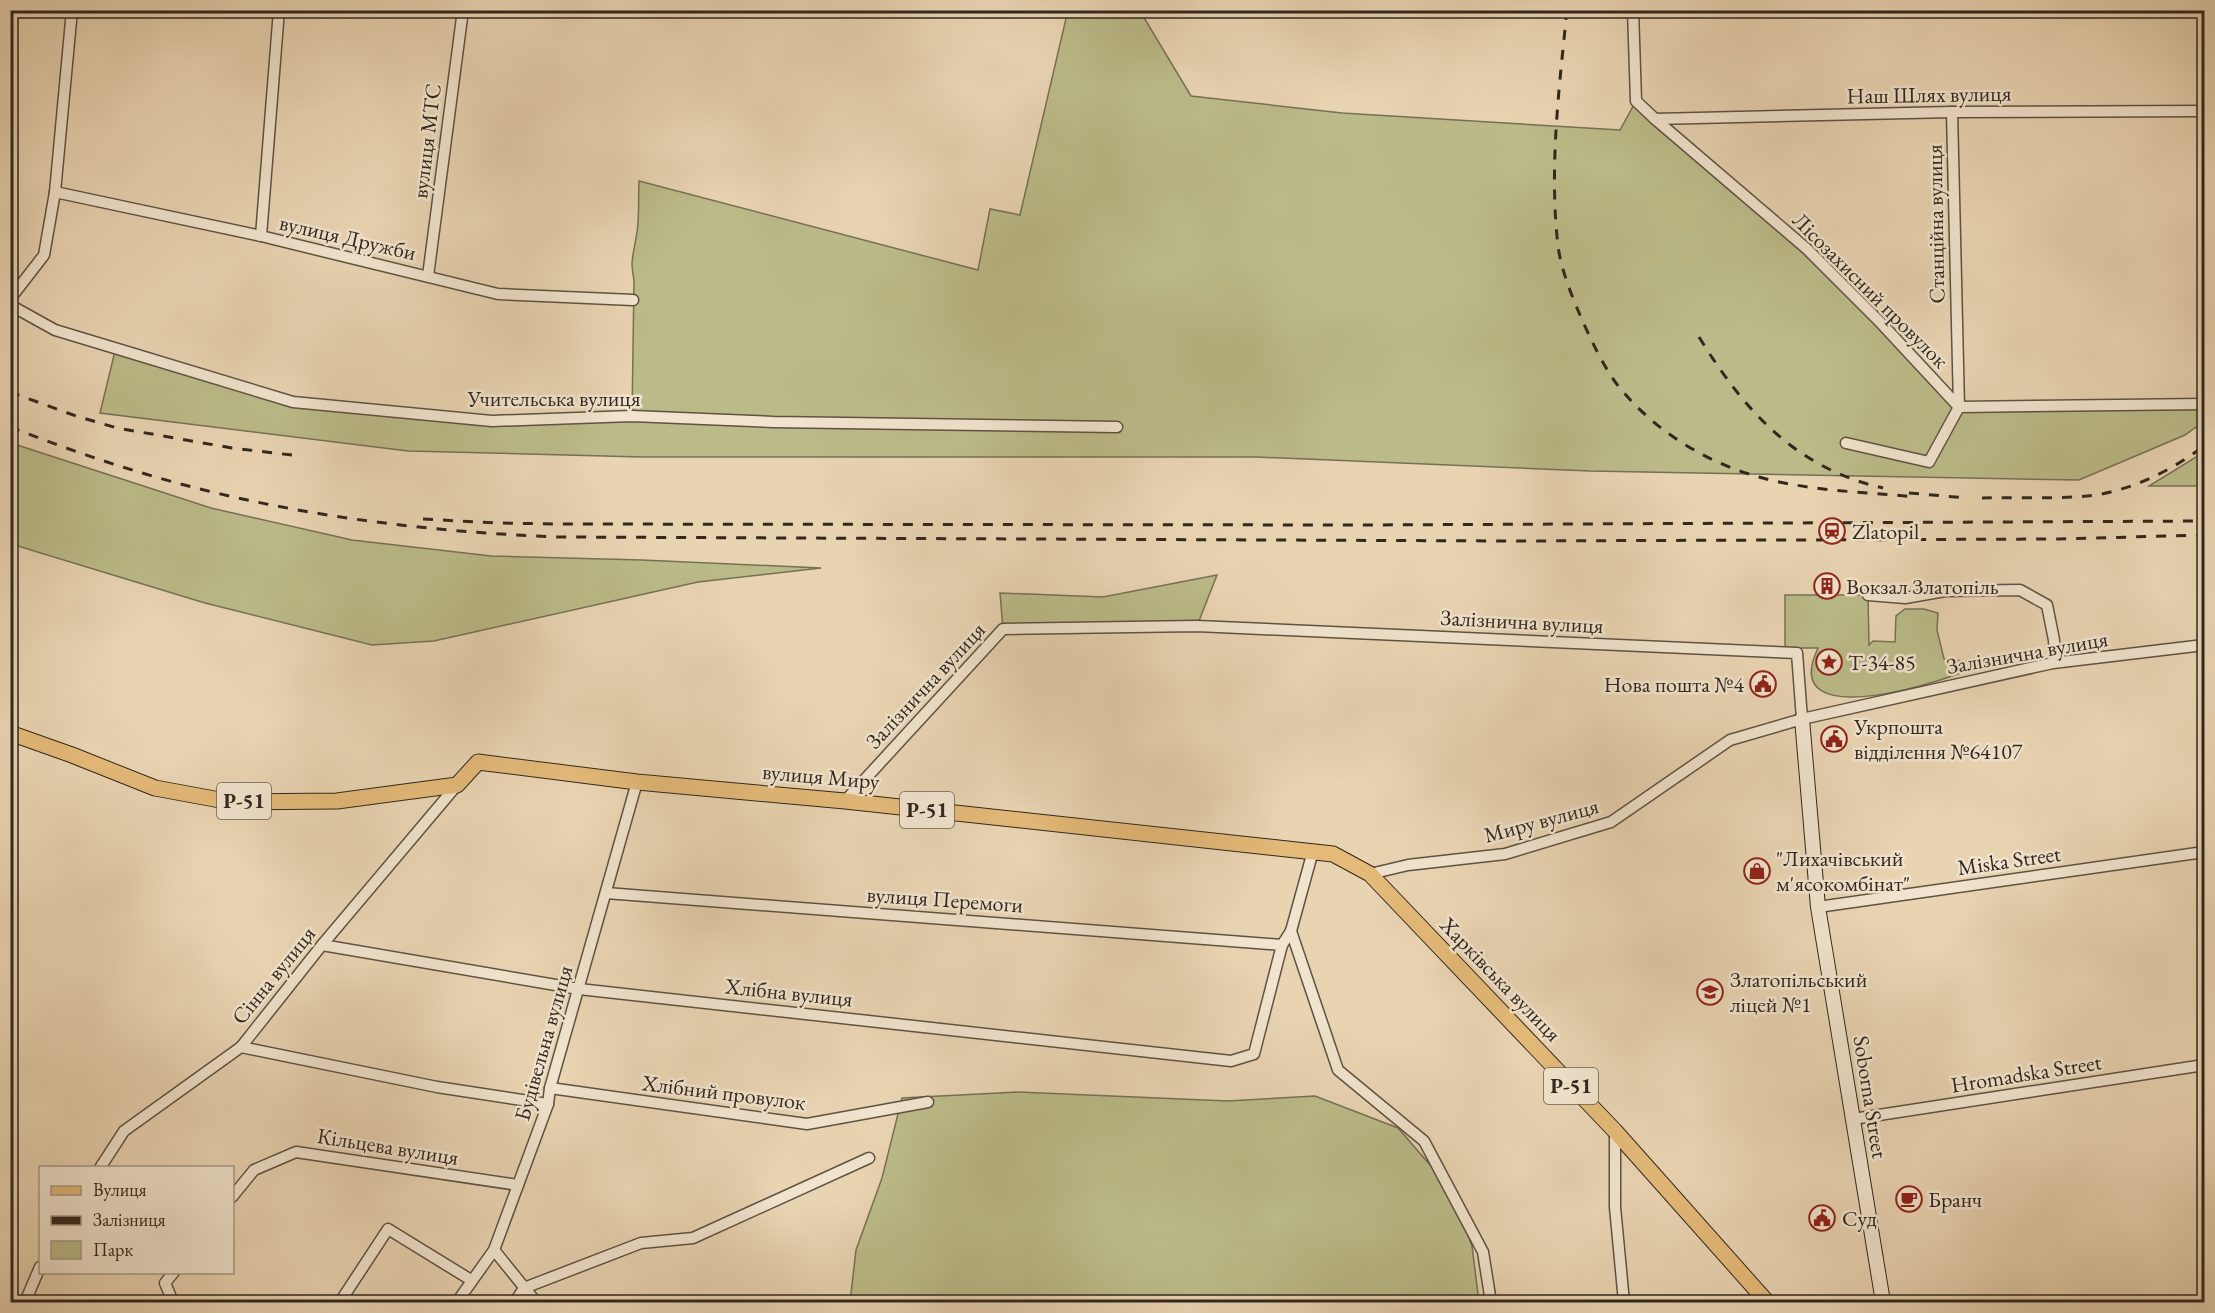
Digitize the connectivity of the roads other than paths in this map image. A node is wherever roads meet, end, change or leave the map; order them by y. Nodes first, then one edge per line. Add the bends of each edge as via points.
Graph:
1 (72, 10) edge
2 (279, 10) edge
3 (463, 10) edge
4 (1633, 10) edge
5 (2205, 111) edge
6 (1952, 112) junction
7 (1655, 119) junction
8 (55, 192) junction
9 (261, 237) junction
10 (428, 276) junction
11 (10, 299) edge
12 (633, 300) dead end
13 (10, 305) edge
14 (2205, 404) edge
15 (1959, 407) junction
16 (1117, 427) dead end
17 (1846, 443) dead end
18 (1868, 595) dead end
19 (2205, 645) edge
20 (2055, 663) junction
21 (1802, 719) junction
22 (10, 734) edge
23 (637, 782) junction
24 (457, 785) junction
25 (845, 801) junction
26 (1313, 851) junction
27 (2205, 852) edge
28 (1370, 874) junction
29 (606, 893) junction
30 (1818, 907) junction
31 (1291, 932) junction
32 (322, 945) junction
33 (1282, 945) junction
34 (579, 988) junction
35 (241, 1047) junction
36 (2205, 1065) edge
37 (550, 1088) junction
38 (928, 1102) dead end
39 (548, 1104) junction
40 (1853, 1119) junction
41 (1615, 1131) junction
42 (869, 1158) dead end
43 (101, 1166) edge
44 (518, 1185) junction
45 (234, 1195) edge
46 (494, 1250) junction
47 (39, 1269) edge
48 (172, 1274) edge
49 (471, 1280) junction
50 (524, 1288) junction
51 (25, 1302) edge
52 (173, 1302) edge
53 (340, 1302) edge
54 (457, 1302) edge
55 (515, 1302) edge
56 (536, 1302) edge
57 (1491, 1302) edge
58 (1624, 1302) edge
59 (1767, 1302) edge
60 (1882, 1302) edge

1 - 8 street
2 - 9 street
3 - 10 street, вулиця МТС
4 - 7 street, Лісозахисний провулок via 1636,101
5 - 6 street, Наш Шлях вулиця
6 - 7 street, Наш Шлях вулиця
6 - 15 street, Станційна вулиця
7 - 15 street, Лісозахисний провулок via 1807,249
8 - 9 street, вулиця Дружби
8 - 11 street via 44,255
9 - 10 street, вулиця Дружби
10 - 12 street, вулиця Дружби via 498,294
13 - 16 street, Учительська вулиця via 55,330 293,402 492,422 632,416
14 - 15 street
15 - 17 street via 1929,462
18 - 20 street via 1905,598 1945,591 2020,590 2047,605
19 - 20 street, Залізнична вулиця
20 - 21 street, Залізнична вулиця
21 - 25 street, Залізнична вулиця via 1797,653 1197,626 1003,628
21 - 28 street, Миру вулиця via 1730,740 1611,822 1505,854 1408,865
21 - 30 street, Soborna Street
22 - 24 main road, Р-51 via 155,788 231,802 337,801
23 - 24 main road, вулиця Миру / Р-51 via 478,762
23 - 25 main road, вулиця Миру / Р-51
23 - 29 street, Будівельна вулиця
24 - 32 street, Сінна вулиця
25 - 26 main road, вулиця Миру / Р-51
26 - 28 main road, вулиця Миру / Р-51 via 1333,854
26 - 31 street
27 - 30 street, Miska Street
28 - 41 main road, Харківська вулиця / Р-51
29 - 33 street, вулиця Перемоги
29 - 34 street, Будівельна вулиця
30 - 40 street, Soborna Street
31 - 33 street
31 - 57 street via 1338,1070 1424,1141 1483,1252
32 - 34 street, Хлібна вулиця
32 - 35 street, Сінна вулиця
33 - 34 street, Хлібна вулиця via 1254,1054 1231,1061
34 - 37 street, Будівельна вулиця
35 - 39 street via 437,1087
35 - 43 street, Сінна вулиця via 124,1131
36 - 40 street, Hromadska Street
37 - 38 street, Хлібний провулок via 807,1124
37 - 39 street, Будівельна вулиця
39 - 44 street, Будівельна вулиця
40 - 60 street, Soborna Street
41 - 58 street via 1615,1207
41 - 59 main road, Харківська вулиця / Р-51
42 - 50 street via 693,1238 641,1243
44 - 45 street, Кільцева вулиця via 296,1152 254,1170
44 - 46 street, Будівельна вулиця
46 - 49 street, Будівельна вулиця
46 - 50 street
47 - 51 street
48 - 52 street via 165,1283
49 - 53 street via 388,1229
49 - 54 street, Будівельна вулиця
50 - 55 street
50 - 56 street

